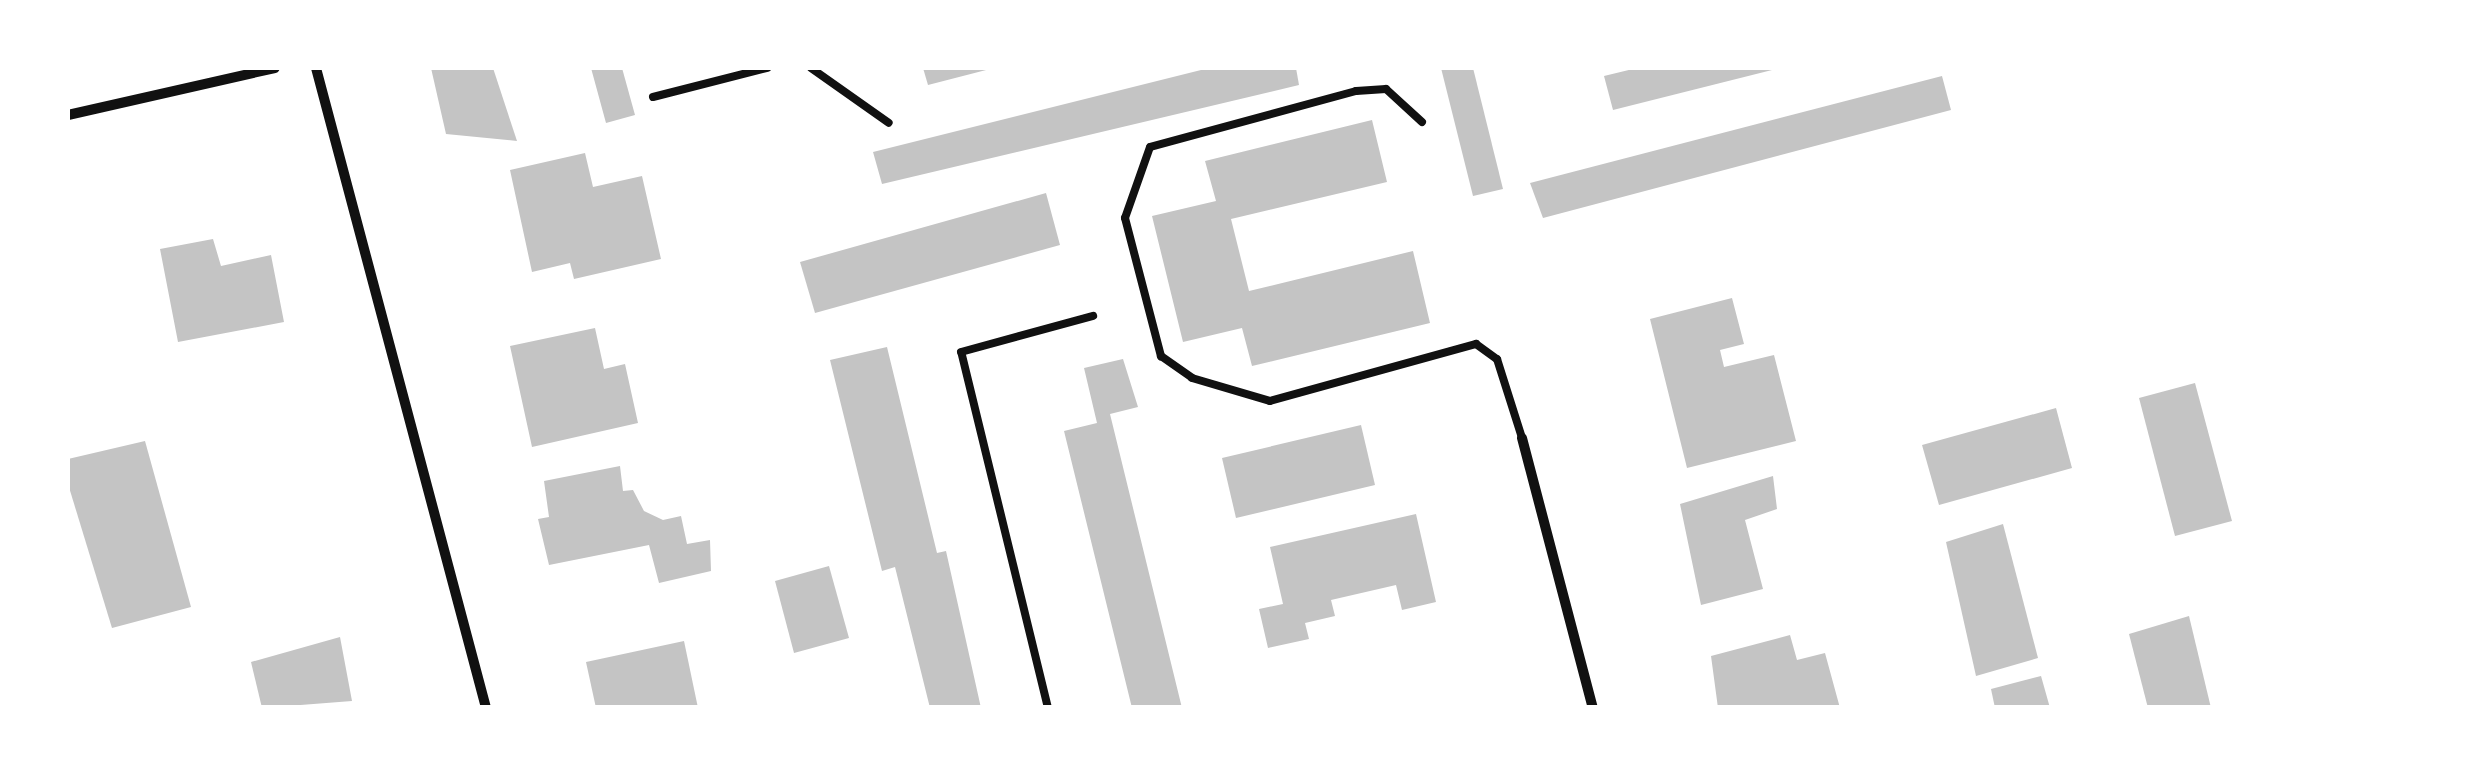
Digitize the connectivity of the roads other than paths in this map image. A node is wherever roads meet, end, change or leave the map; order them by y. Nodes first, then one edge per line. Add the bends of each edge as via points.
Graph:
1 (275, 68) edge
2 (316, 68) edge
3 (767, 68) edge
4 (811, 68) edge
5 (653, 97) dead end
6 (68, 115) edge
7 (1422, 122) dead end
8 (889, 124) dead end
9 (1093, 316) dead end
10 (1522, 438) joint
11 (486, 708) edge
12 (1048, 708) edge
13 (1594, 708) edge

1 - 6 street
2 - 11 street
3 - 5 lane
4 - 8 lane
7 - 10 lane via 1386,90 1356,91 1150,147 1125,218 1161,356 1192,378 1270,401 1476,344 1498,359
9 - 12 lane via 960,352
10 - 13 street

